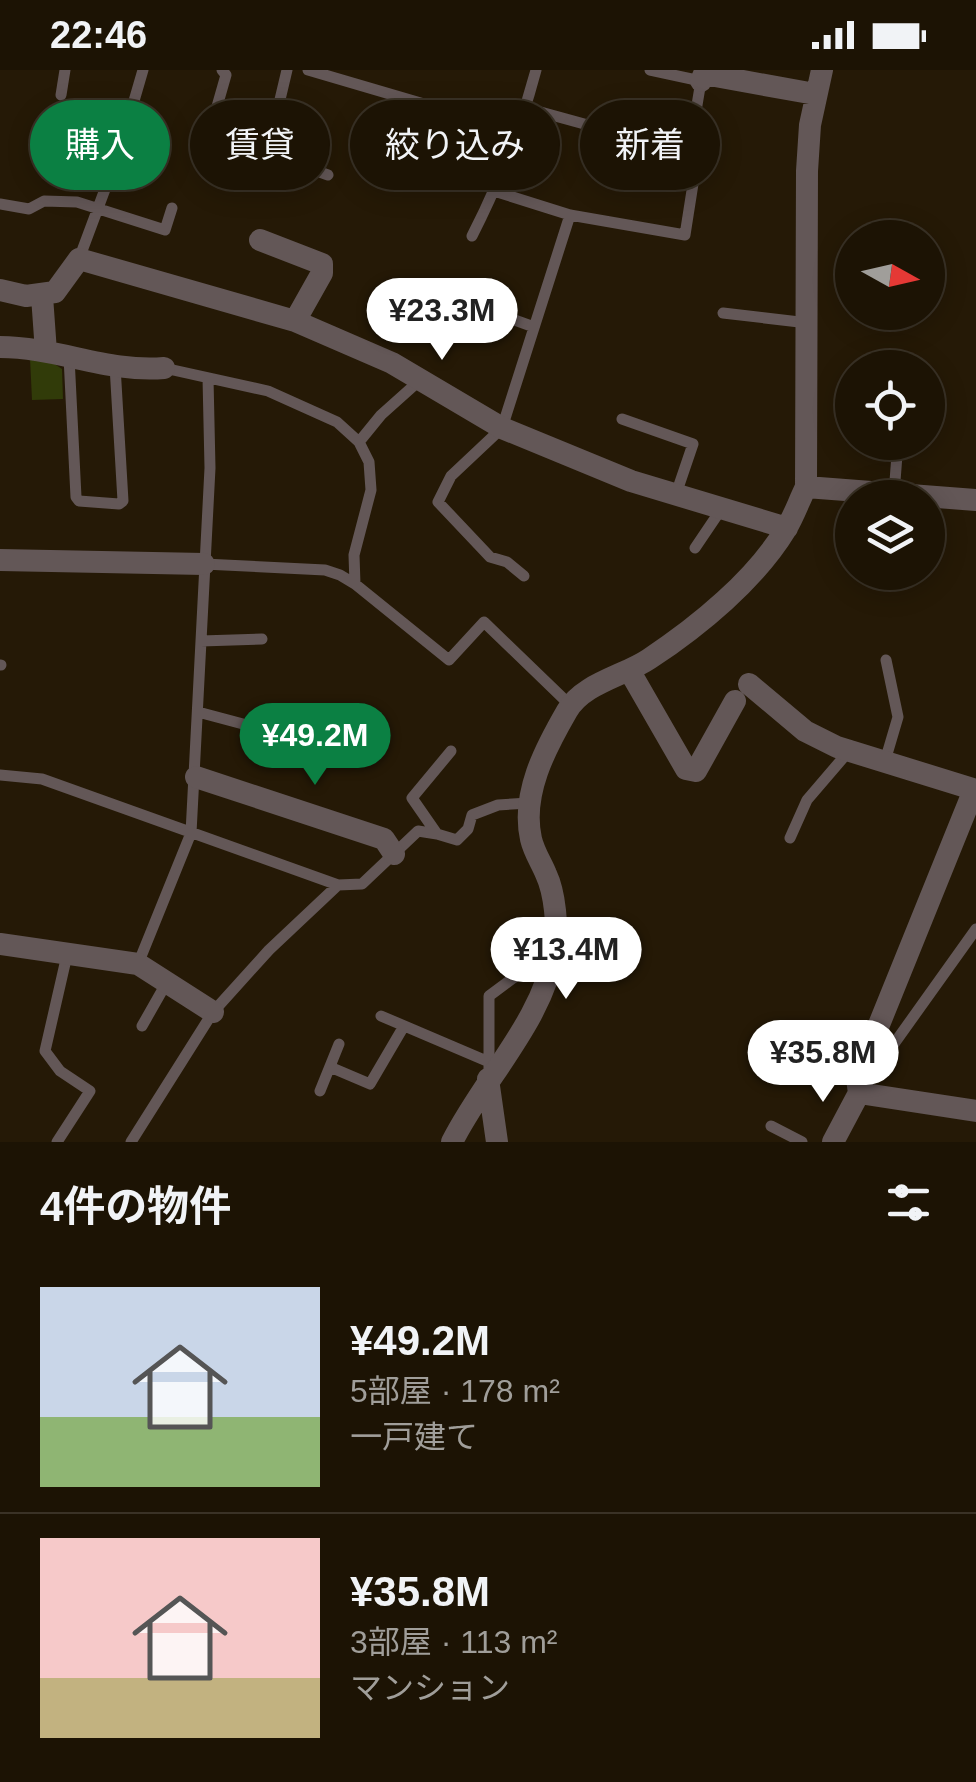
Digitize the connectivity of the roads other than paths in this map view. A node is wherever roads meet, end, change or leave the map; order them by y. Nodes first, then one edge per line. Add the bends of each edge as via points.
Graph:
1 (65, 70) edge
2 (143, 70) edge
3 (222, 70) edge
4 (288, 70) edge
5 (308, 70) edge
6 (536, 70) edge
7 (650, 70) edge
8 (822, 70) edge
9 (702, 81) junction
10 (815, 94) junction
11 (61, 95) dead end
12 (219, 100) edge
13 (280, 100) edge
14 (409, 100) edge
15 (528, 100) edge
16 (494, 190) edge
17 (501, 190) edge
18 (0, 204) edge
19 (99, 208) junction
20 (172, 208) dead end
21 (570, 215) junction
22 (472, 236) dead end
23 (260, 240) dead end
24 (79, 260) junction
25 (0, 290) edge
26 (42, 296) junction
27 (470, 304) dead end
28 (723, 313) dead end
29 (295, 322) junction
30 (808, 323) junction
31 (534, 327) junction
32 (0, 347) edge
33 (58, 354) junction
34 (116, 366) junction
35 (164, 368) joint
36 (208, 378) junction
37 (420, 380) junction
38 (622, 419) dead end
39 (502, 428) junction
40 (359, 442) junction
41 (806, 488) junction
42 (835, 490) edge
43 (676, 494) junction
44 (945, 498) edge
45 (976, 500) edge
46 (720, 510) junction
47 (787, 528) junction
48 (696, 548) dead end
49 (0, 560) edge
50 (204, 564) junction
51 (524, 576) dead end
52 (354, 584) junction
53 (262, 639) dead end
54 (201, 641) junction
55 (886, 660) dead end
56 (629, 670) junction
57 (570, 705) junction
58 (198, 712) junction
59 (243, 724) dead end
60 (451, 750) dead end
61 (849, 751) junction
62 (885, 761) junction
63 (0, 775) edge
64 (196, 776) junction
65 (975, 790) edge
66 (529, 803) junction
67 (191, 833) junction
68 (438, 834) junction
69 (790, 838) dead end
70 (394, 854) junction
71 (338, 885) junction
72 (976, 929) edge
73 (0, 944) edge
74 (67, 955) junction
75 (138, 964) junction
76 (551, 964) junction
77 (167, 982) junction
78 (213, 1012) junction
79 (382, 1016) dead end
80 (142, 1026) dead end
81 (404, 1026) junction
82 (338, 1044) dead end
83 (330, 1067) junction
84 (489, 1071) junction
85 (320, 1091) dead end
86 (859, 1094) junction
87 (976, 1112) edge
88 (771, 1126) dead end
89 (57, 1142) edge
90 (131, 1142) edge
91 (452, 1142) edge
92 (496, 1142) edge
93 (802, 1142) edge
94 (833, 1142) edge

1 - 11 lane
2 - 19 lane
3 - 12 lane
4 - 13 lane
5 - 14 lane
6 - 15 lane
7 - 9 lane
8 - 10 street
9 - 10 street via 704,74
9 - 21 lane via 687,164 693,184 685,235
10 - 30 street via 807,171
16 - 22 lane
17 - 21 lane
18 - 19 lane via 29,209 56,200
19 - 20 lane via 164,230
19 - 24 lane
21 - 31 lane
23 - 29 street via 322,264
24 - 26 street via 55,292
24 - 29 street
25 - 26 street
26 - 33 street
27 - 31 lane
28 - 30 lane
29 - 37 street
30 - 41 street
31 - 39 lane
32 - 33 street
33 - 34 street
33 - 34 lane via 79,502 123,501
34 - 35 street
35 - 36 lane
36 - 40 lane via 268,391 337,422
36 - 50 lane
37 - 39 street
37 - 40 lane
38 - 43 lane via 693,444
39 - 43 street via 630,482
39 - 51 lane via 451,476 438,502 490,557
40 - 52 lane via 371,490 354,555
41 - 42 street
41 - 47 street
43 - 46 street
44 - 45 street
46 - 47 street
46 - 48 lane
47 - 56 street via 736,589
49 - 50 street
50 - 52 lane via 325,570
50 - 54 lane
52 - 57 lane via 449,660 484,622
53 - 54 lane
54 - 58 lane
55 - 62 lane via 898,716
56 - 57 street
56 - 61 street via 686,768 696,771 742,692
57 - 66 street
58 - 59 lane
58 - 64 lane
60 - 68 lane via 412,798
61 - 62 street
61 - 69 lane via 807,800
62 - 65 street
63 - 67 lane via 42,780
64 - 67 lane
64 - 70 street via 384,839
65 - 86 street via 857,1079
66 - 68 lane via 498,804 472,815 457,840
66 - 76 street via 531,842 548,876 554,910
67 - 71 lane
67 - 75 lane
68 - 70 lane via 418,831
70 - 71 lane via 362,884
71 - 78 lane
72 - 86 lane
73 - 74 street
74 - 75 street
74 - 89 lane via 45,1052 90,1091
75 - 77 street
76 - 84 street via 520,1033
76 - 84 lane via 532,964 488,996
77 - 78 street
77 - 80 lane
78 - 90 lane
79 - 81 lane
81 - 83 lane via 370,1084
81 - 84 lane
82 - 83 lane
83 - 85 lane
84 - 91 street
84 - 92 street
86 - 87 street
86 - 94 street
88 - 93 lane

